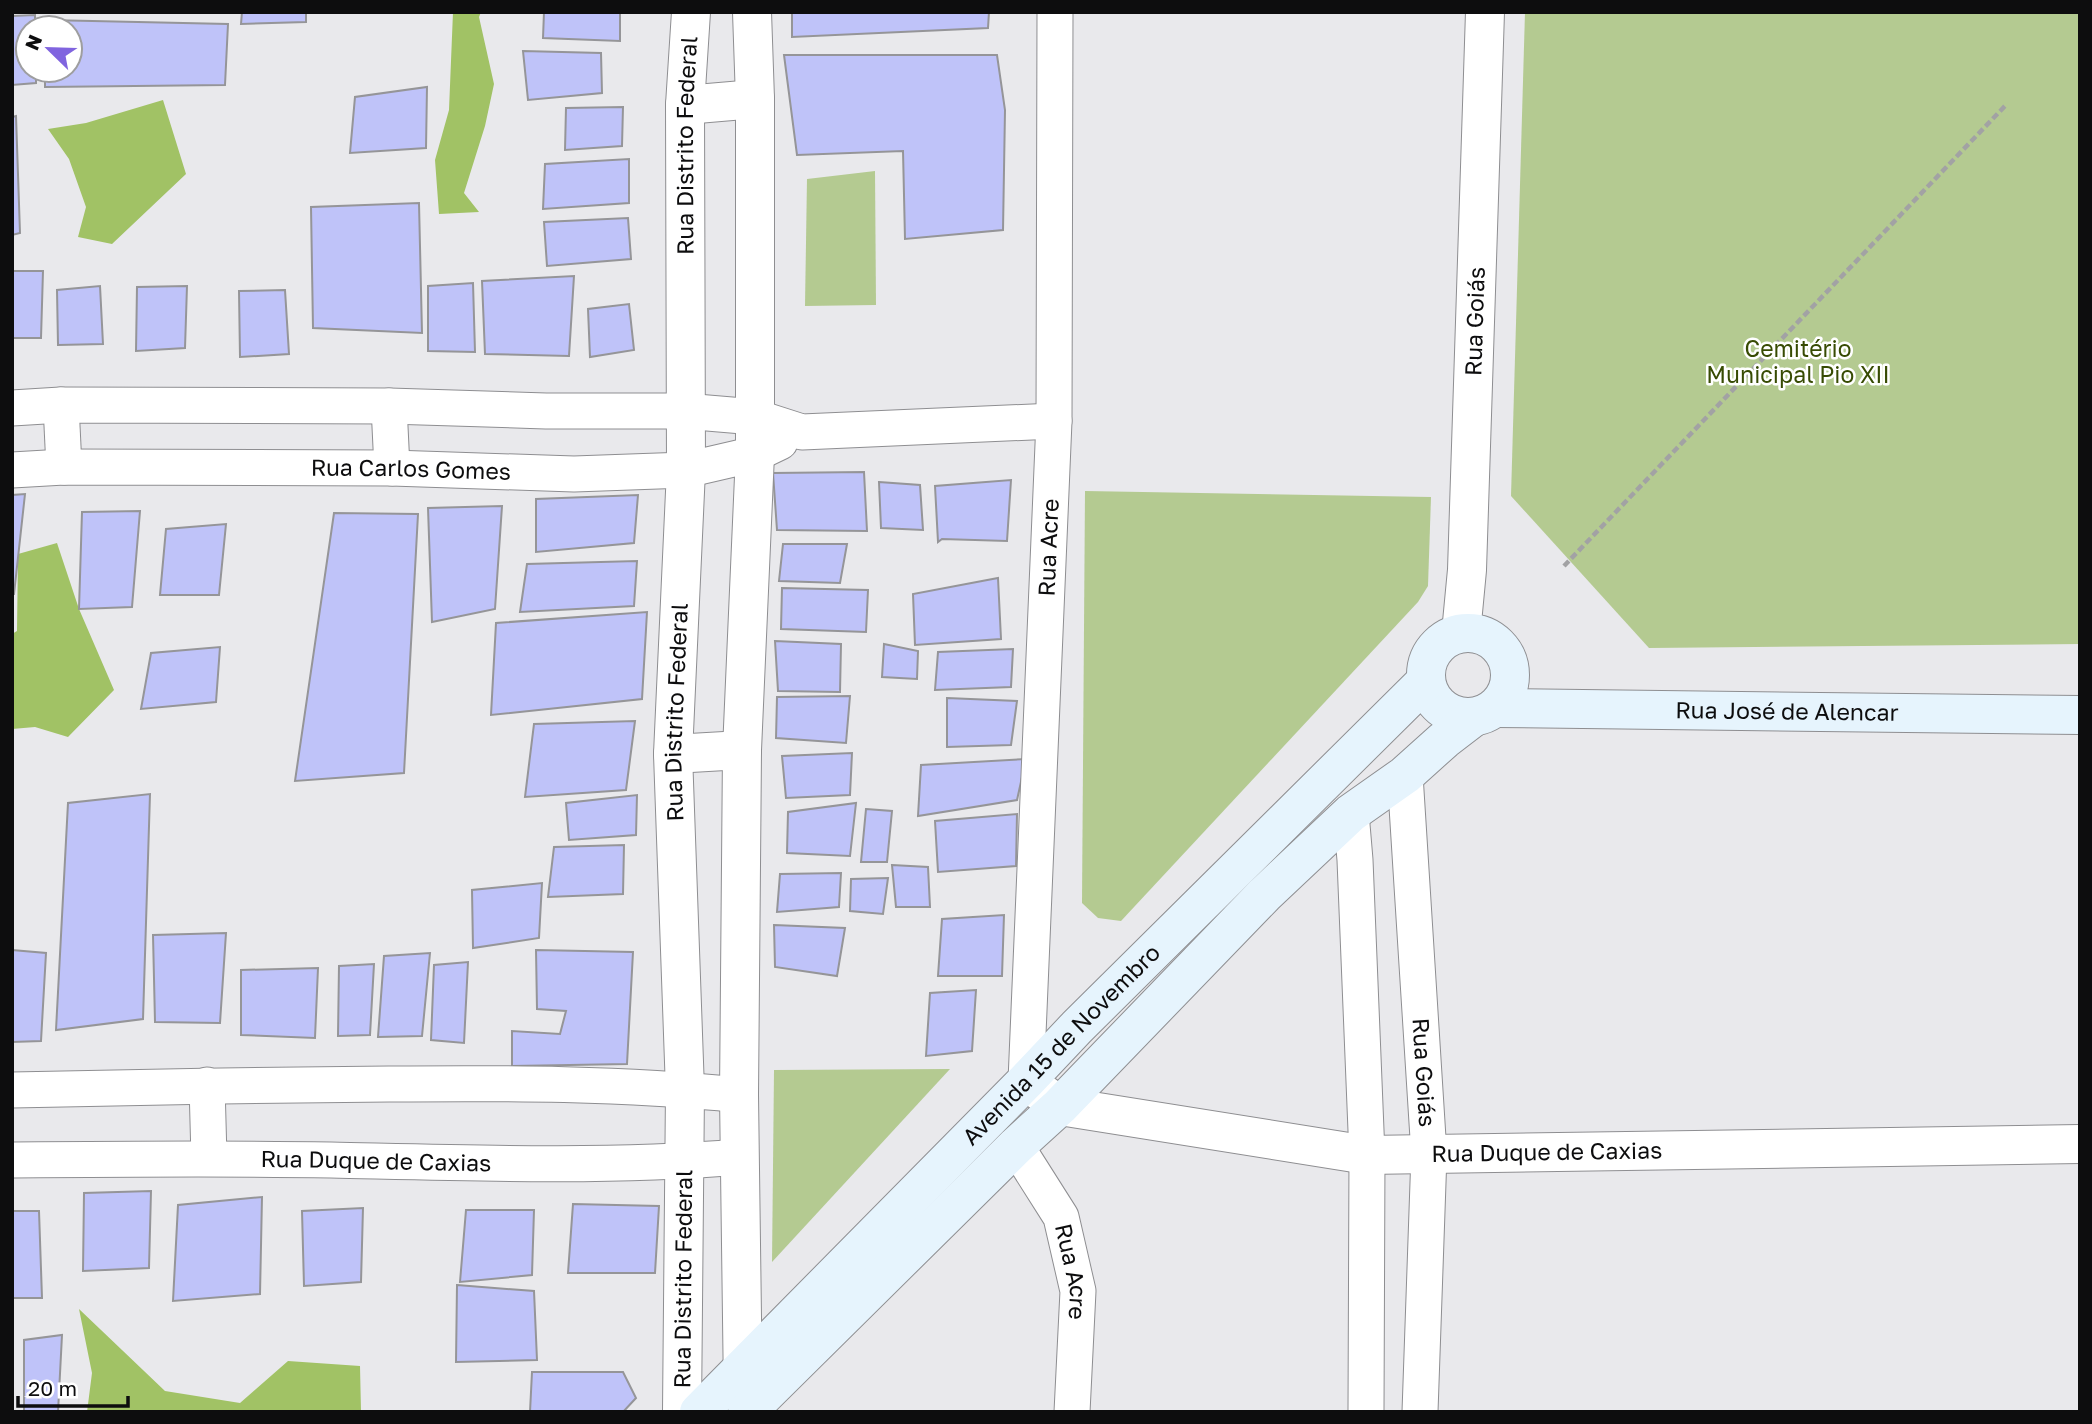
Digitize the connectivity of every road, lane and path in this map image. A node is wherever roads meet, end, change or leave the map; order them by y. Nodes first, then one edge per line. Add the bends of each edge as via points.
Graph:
1 (691, 12) edge
2 (752, 12) edge
3 (1055, 12) edge
4 (1485, 12) edge
5 (755, 99) junction
6 (685, 105) junction
7 (2005, 106) dead end
8 (61, 405) junction
9 (389, 406) junction
10 (12, 408) edge
11 (684, 411) junction
12 (1054, 421) junction
13 (755, 435) junction
14 (64, 467) junction
15 (393, 468) junction
16 (12, 470) edge
17 (686, 470) junction
18 (1564, 566) dead end
19 (1461, 633) junction
20 (1426, 681) junction
21 (1485, 712) junction
22 (2080, 715) edge
23 (742, 750) junction
24 (673, 754) junction
25 (1405, 775) junction
26 (1351, 813) junction
27 (1026, 1082) junction
28 (207, 1085) junction
29 (12, 1090) edge
30 (685, 1090) junction
31 (739, 1095) junction
32 (1060, 1106) junction
33 (2080, 1144) edge
34 (1016, 1146) junction
35 (1429, 1154) junction
36 (1367, 1155) junction
37 (740, 1157) junction
38 (209, 1158) junction
39 (12, 1160) edge
40 (684, 1162) junction
41 (743, 1366) junction
42 (682, 1412) edge
43 (699, 1412) edge
44 (745, 1412) edge
45 (1072, 1412) edge
46 (1366, 1412) edge
47 (1420, 1412) edge

1 - 6 street, Rua Distrito Federal
2 - 5 street
3 - 12 street, Rua Acre
4 - 19 street, Rua Goiás via 1467,570
5 - 6 street
5 - 13 street
6 - 11 street, Rua Distrito Federal
7 - 18 path
8 - 9 street, Rua Carlos Gomes
8 - 10 street, Rua Carlos Gomes
8 - 14 street
9 - 11 street, Rua Carlos Gomes
9 - 15 street
11 - 13 street, Rua Carlos Gomes
11 - 17 street, Rua Distrito Federal
12 - 13 street, Rua Carlos Gomes
12 - 27 street, Rua Acre
13 - 17 street, Rua Carlos Gomes
13 - 23 street
14 - 15 street, Rua Carlos Gomes
14 - 16 street, Rua Carlos Gomes
15 - 17 street, Rua Carlos Gomes via 574,474
17 - 24 street, Rua Distrito Federal
19 - 20 main road, Avenida 15 de Novembro via 1441,641 1428,659
19 - 21 main road, Avenida 15 de Novembro via 1483,635 1492,641 1501,648 1510,668 1508,690
20 - 21 main road via 1434,701 1452,715
20 - 27 main road, Avenida 15 de Novembro
21 - 22 main road, Rua José de Alencar
21 - 25 main road, Avenida 15 de Novembro
23 - 24 street
23 - 31 street
24 - 30 street, Rua Distrito Federal
25 - 26 main road, Avenida 15 de Novembro
25 - 35 street, Rua Goiás
26 - 32 main road, Avenida 15 de Novembro via 1264,895
26 - 36 street
27 - 32 street, Rua Duque de Caxias
27 - 41 main road, Avenida 15 de Novembro
28 - 29 street
28 - 30 street via 533,1083
28 - 38 street
30 - 31 street
30 - 40 street, Rua Distrito Federal
31 - 37 street
32 - 34 main road, Avenida 15 de Novembro
32 - 36 street, Rua Duque de Caxias
33 - 35 street, Rua Duque de Caxias
34 - 44 main road, Avenida 15 de Novembro
34 - 45 street, Rua Acre via 1061,1217 1078,1291
35 - 36 street, Rua Duque de Caxias
35 - 47 street, Rua Goiás
36 - 46 street
37 - 40 street, Rua Duque de Caxias
37 - 41 street
38 - 39 street, Rua Duque de Caxias
38 - 40 street, Rua Duque de Caxias
40 - 42 street, Rua Distrito Federal
41 - 43 main road, Avenida 15 de Novembro
41 - 44 street

